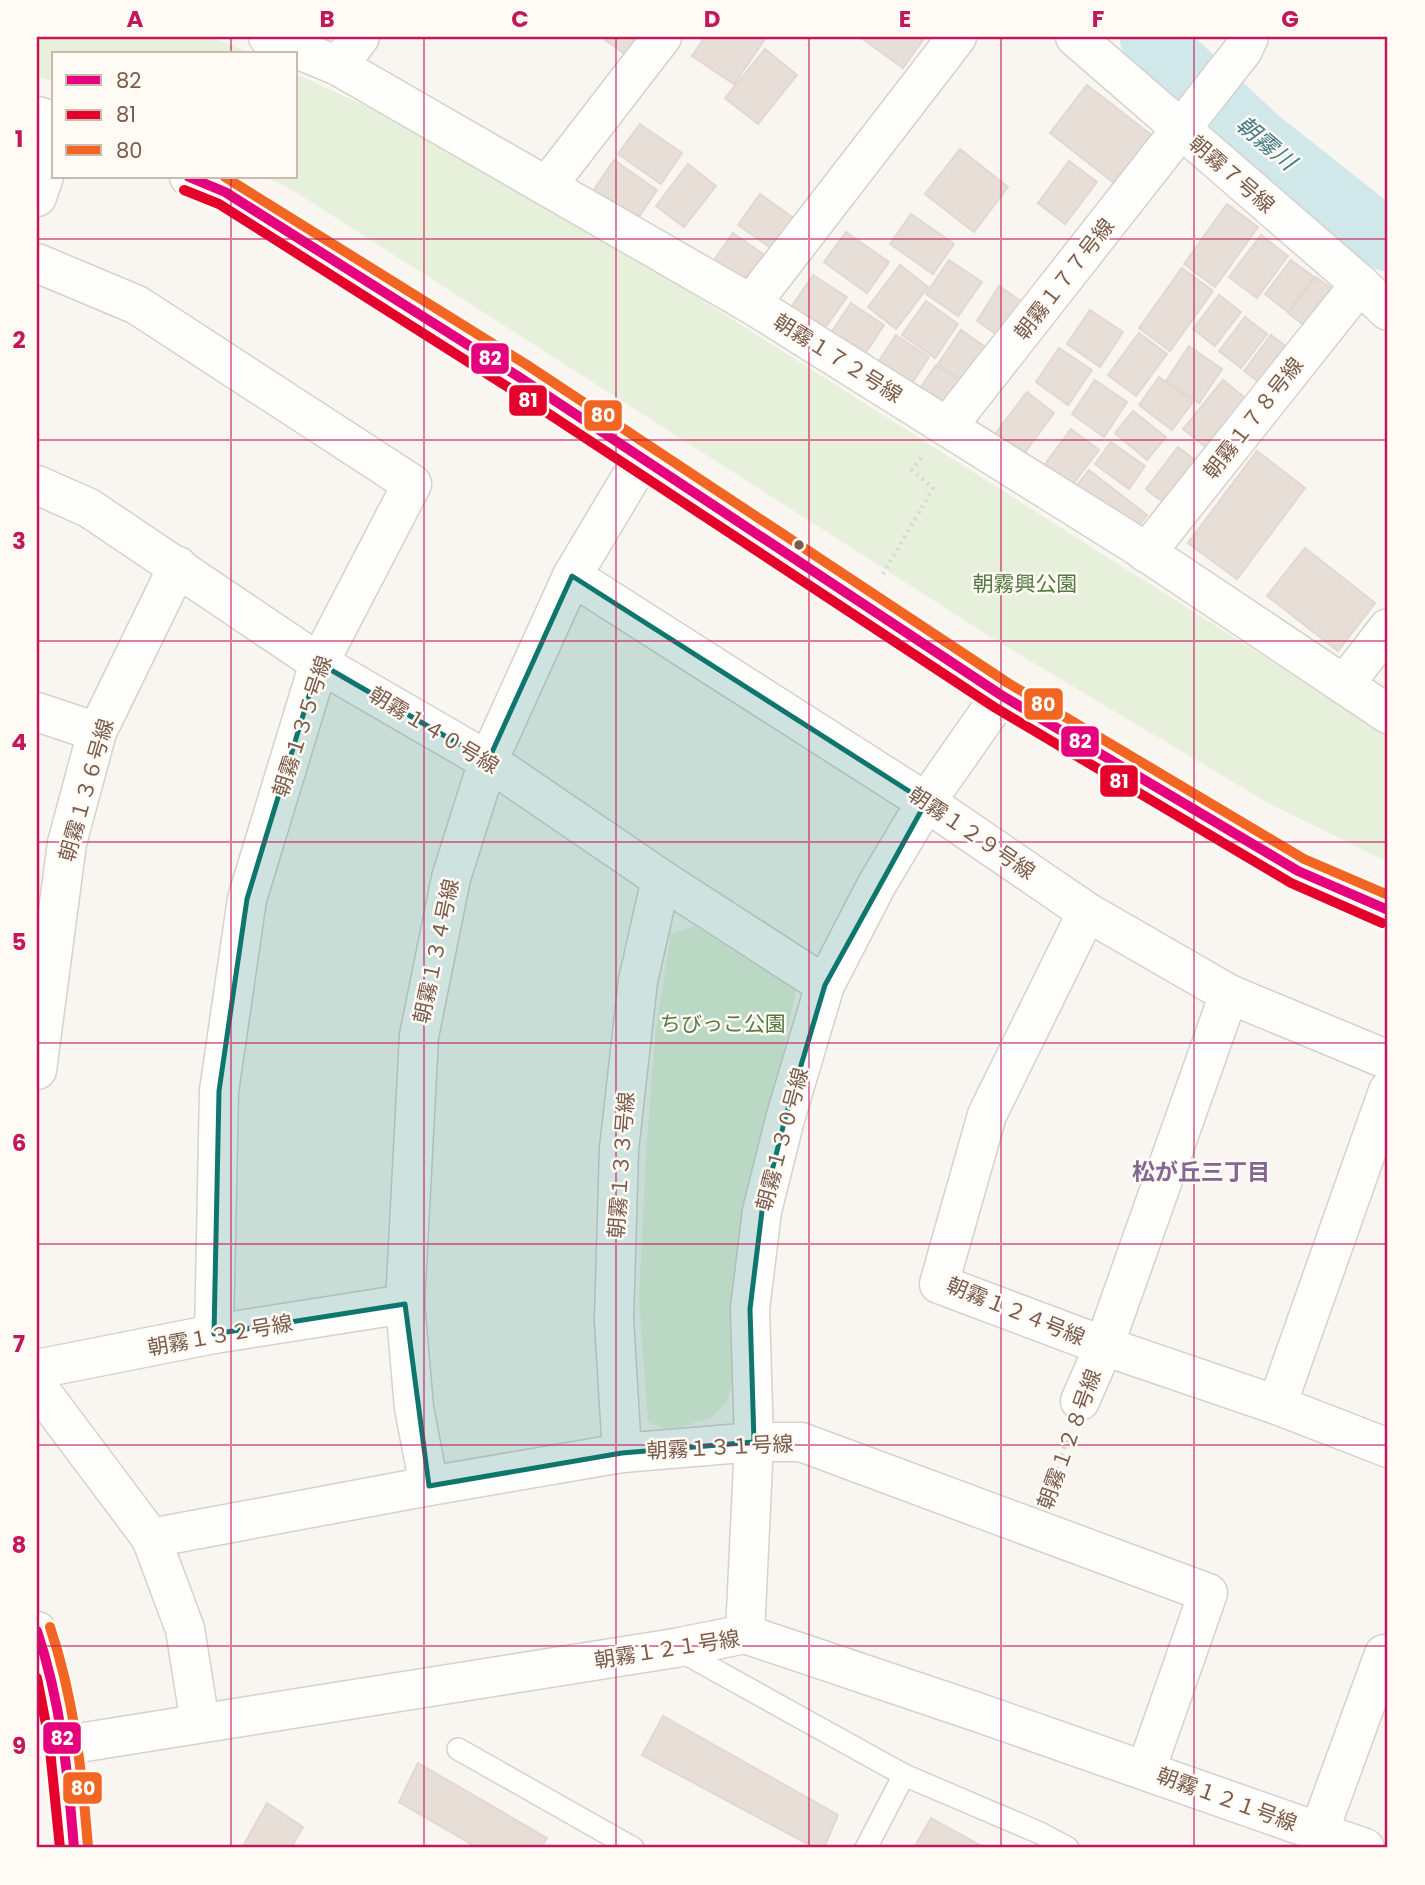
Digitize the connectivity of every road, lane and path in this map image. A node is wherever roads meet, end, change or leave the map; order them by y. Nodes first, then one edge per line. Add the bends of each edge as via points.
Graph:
1 (268, 37) edge
2 (662, 37) edge
3 (957, 37) edge
4 (1075, 37) edge
5 (349, 51) edge
6 (1240, 51) edge
7 (1191, 117) junction
8 (52, 154) edge
9 (191, 178) edge
10 (547, 186) junction
11 (37, 197) edge
12 (37, 262) edge
13 (1360, 284) junction
14 (751, 304) junction
15 (1388, 311) edge
16 (947, 427) junction
17 (643, 457) junction
18 (37, 485) edge
19 (933, 488) dead end
20 (1146, 553) junction
21 (178, 566) junction
22 (572, 576) junction
23 (866, 605) junction
24 (1388, 628) edge
25 (319, 663) junction
26 (1344, 685) junction
27 (1001, 695) junction
28 (37, 712) edge
29 (1388, 714) edge
30 (97, 732) junction
31 (488, 761) junction
32 (926, 802) junction
33 (661, 879) junction
34 (1388, 910) edge
35 (1087, 912) junction
36 (825, 985) junction
37 (42, 987) edge
38 (1229, 994) junction
39 (1388, 1060) edge
40 (37, 1070) edge
41 (1388, 1091) edge
42 (404, 1304) junction
43 (214, 1334) junction
44 (1104, 1346) junction
45 (37, 1369) edge
46 (37, 1386) edge
47 (1080, 1401) joint
48 (1277, 1405) junction
49 (754, 1442) junction
50 (1388, 1448) edge
51 (622, 1453) junction
52 (429, 1486) junction
53 (1041, 1513) junction
54 (151, 1538) junction
55 (37, 1631) edge
56 (745, 1634) junction
57 (675, 1648) junction
58 (1388, 1655) edge
59 (200, 1723) junction
60 (66, 1745) junction
61 (458, 1749) dead end
62 (1146, 1770) junction
63 (904, 1775) junction
64 (1319, 1832) junction
65 (74, 1848) edge
66 (633, 1848) edge
67 (866, 1848) edge
68 (1068, 1848) edge
69 (1365, 1848) edge

1 - 5 street, 朝霧１７２号線
2 - 10 street
3 - 14 street
4 - 7 street, 朝霧７号線
5 - 10 street, 朝霧１７２号線
6 - 7 street, 朝霧１７７号線
7 - 13 street, 朝霧７号線
7 - 16 street, 朝霧１７７号線
8 - 11 street
9 - 17 street via 225,192
10 - 14 street, 朝霧１７２号線
12 - 25 street, 朝霧１３５号線 via 137,305 412,484
13 - 15 street, 朝霧７号線
13 - 20 street, 朝霧１７８号線
14 - 16 street, 朝霧１７２号線
16 - 20 street, 朝霧１７２号線
17 - 22 street, 朝霧１３４号線
17 - 23 street
18 - 21 street, 朝霧１４０号線 via 89,508
19 - 23 path
20 - 26 street, 朝霧１７２号線
21 - 25 street, 朝霧１４０号線
21 - 30 street, 朝霧１３６号線
22 - 31 street, 朝霧１３４号線
22 - 32 street, 朝霧１２９号線
23 - 27 street
24 - 26 street
25 - 31 street, 朝霧１４０号線
25 - 43 street, 朝霧１３５号線 via 247,899 219,1091
26 - 29 street, 朝霧１７２号線
27 - 32 street, 朝霧１３０号線
27 - 34 street via 1298,871
28 - 30 street
30 - 37 street, 朝霧１３６号線 via 67,843
31 - 33 street, 朝霧１４０号線
31 - 42 street, 朝霧１３４号線 via 451,878 419,1036
32 - 35 street, 朝霧１２９号線
32 - 36 street, 朝霧１３０号線
33 - 36 street, 朝霧１４０号線
33 - 51 street, 朝霧１３３号線 via 638,981 619,1149 614,1320
35 - 38 street, 朝霧１２９号線
35 - 44 street, 朝霧１２４号線 via 987,1115 939,1284
36 - 49 street, 朝霧１３０号線 via 762,1211 750,1309
37 - 40 street, 朝霧１３６号線
38 - 39 street, 朝霧１２９号線
38 - 44 street, 朝霧１２８号線
41 - 48 street
42 - 43 street, 朝霧１３２号線
42 - 52 street, 朝霧１３４号線 via 414,1408
43 - 45 street, 朝霧１３２号線
44 - 47 street, 朝霧１２８号線
44 - 48 street, 朝霧１２４号線
46 - 54 street
47 - 53 path, 朝霧１２８号線
48 - 50 street, 朝霧１２４号線
49 - 51 street, 朝霧１３１号線
49 - 53 street, 朝霧１３１号線 via 801,1442
49 - 56 street, 朝霧１３０号線
51 - 52 street, 朝霧１３１号線
52 - 54 street, 朝霧１３１号線
53 - 62 street, 朝霧１３１号線 via 1208,1593
54 - 59 street via 185,1629
55 - 60 street
56 - 57 street, 朝霧１２１号線
56 - 62 street, 朝霧１２１号線
57 - 59 street, 朝霧１２１号線
57 - 63 lane
58 - 64 street via 1384,1654
59 - 60 street, 朝霧１２１号線
60 - 65 street
61 - 66 lane
62 - 64 street, 朝霧１２１号線
63 - 67 lane
63 - 68 lane
64 - 69 street, 朝霧１２１号線

